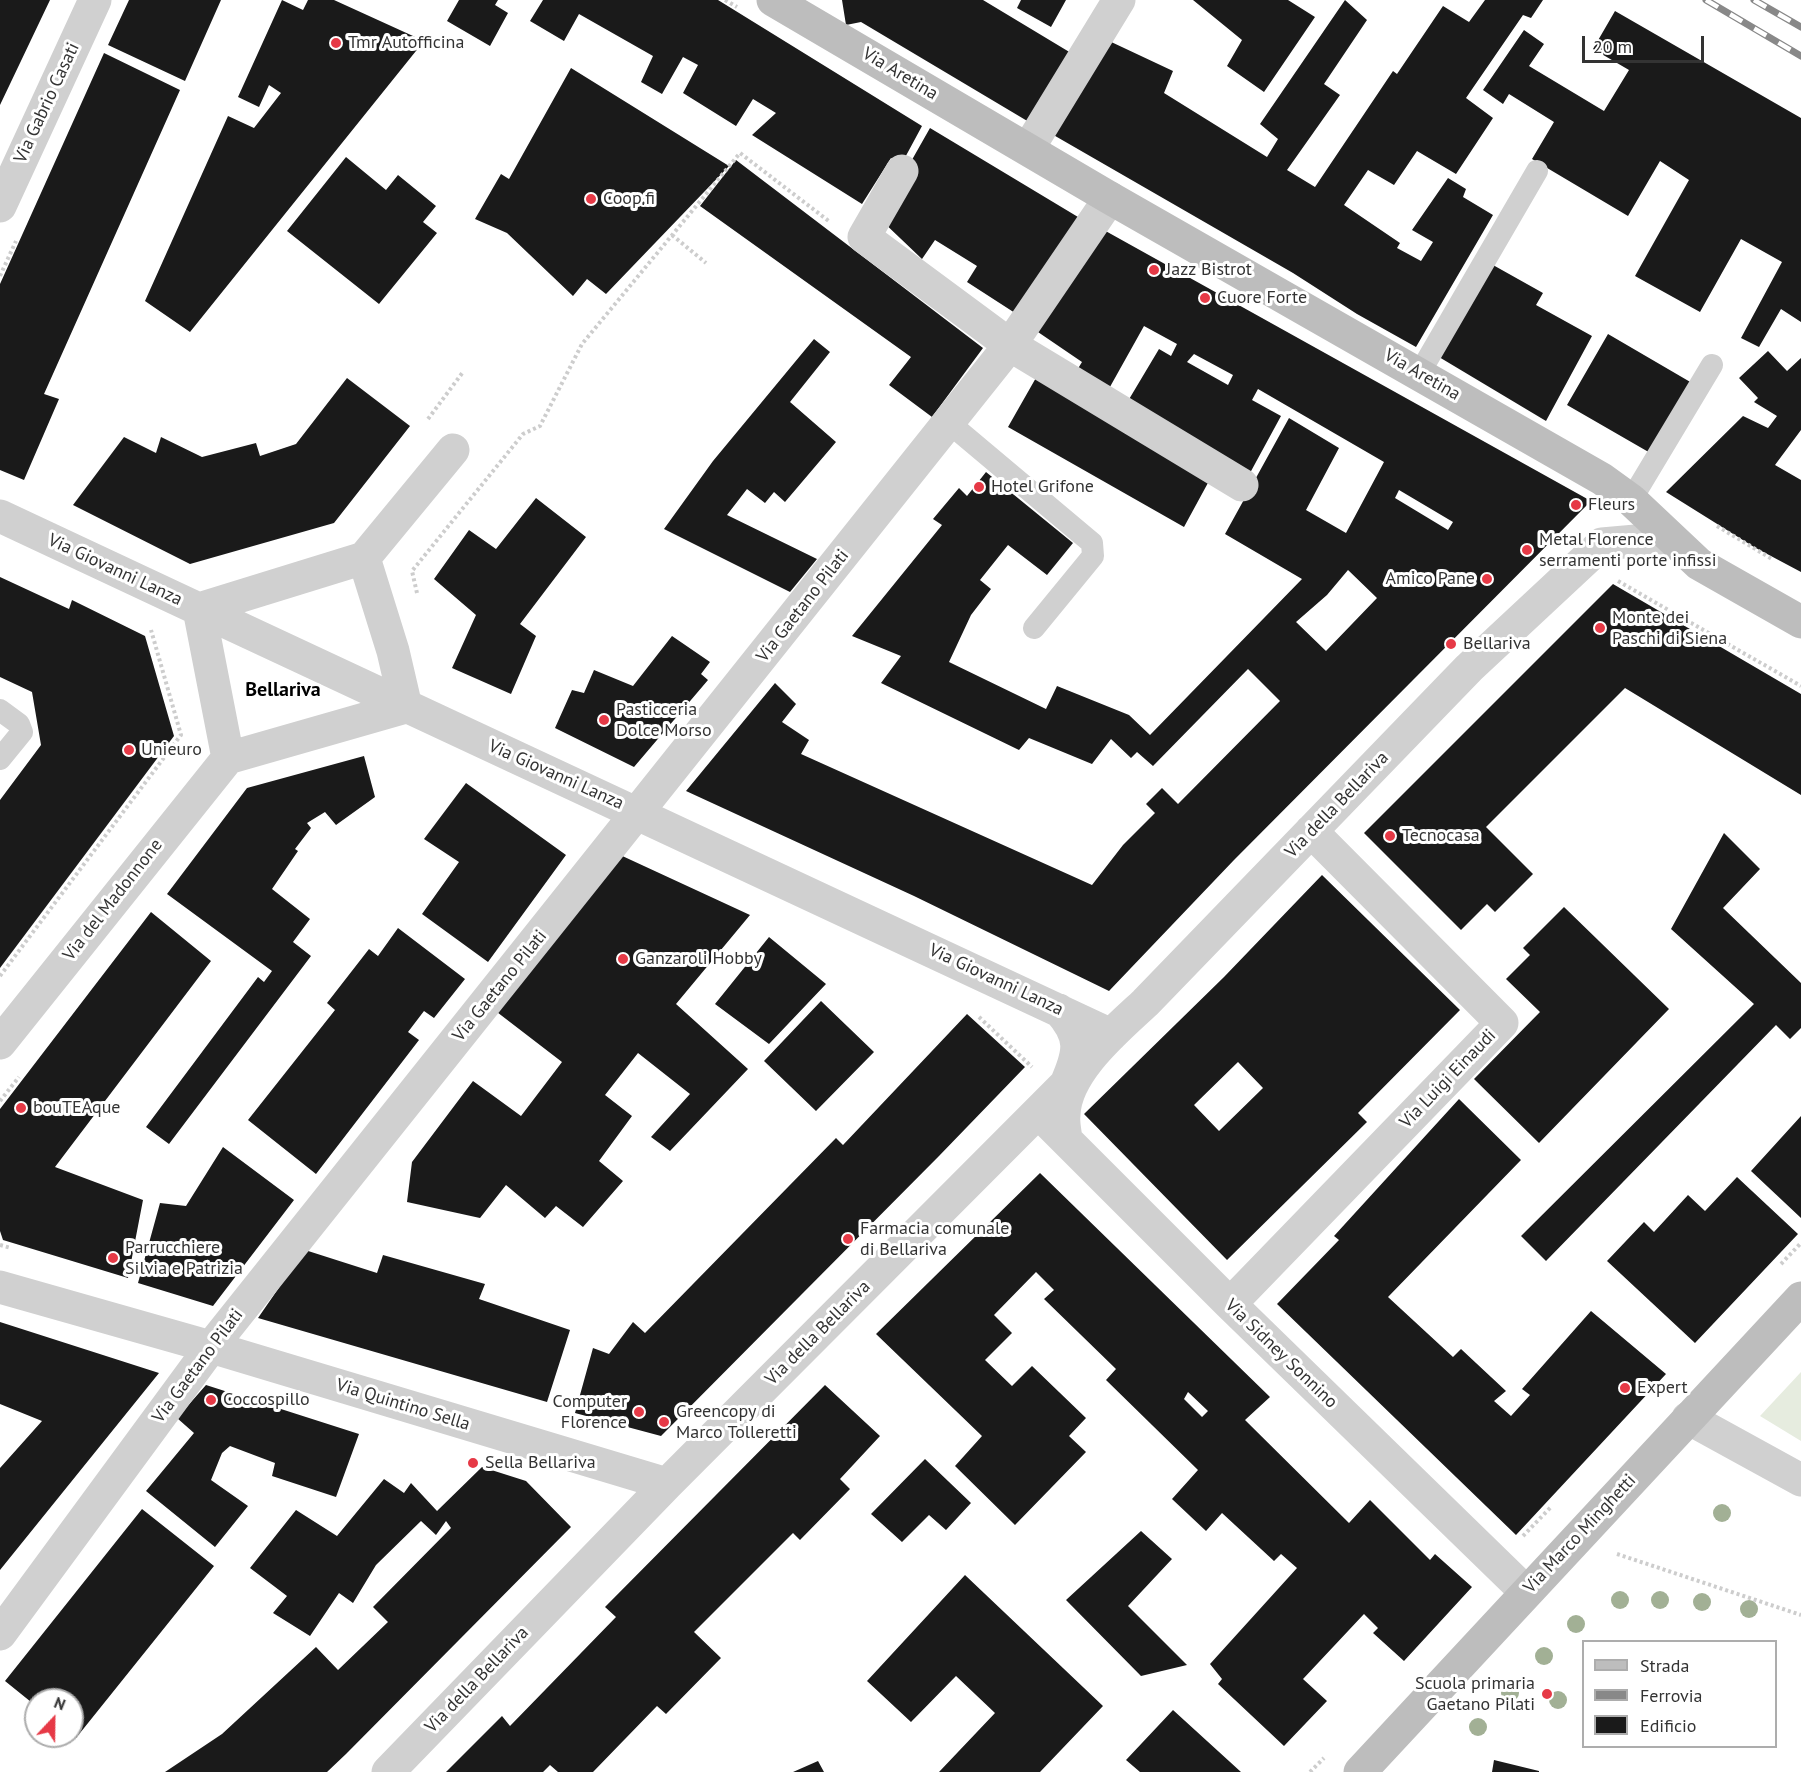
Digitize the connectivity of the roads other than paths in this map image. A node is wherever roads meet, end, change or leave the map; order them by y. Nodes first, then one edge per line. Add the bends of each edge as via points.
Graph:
1 (95, 0) edge
2 (773, 0) edge
3 (1119, 0) edge
4 (806, 8) edge
5 (1028, 149) junction
6 (902, 171) dead end
7 (1537, 171) dead end
8 (1110, 198) junction
9 (0, 206) edge
10 (1010, 345) junction
11 (1712, 365) dead end
12 (1419, 374) junction
13 (948, 422) junction
14 (453, 450) dead end
15 (1242, 485) dead end
16 (1631, 500) junction
17 (0, 516) edge
18 (1670, 538) junction
19 (364, 558) junction
20 (199, 609) junction
21 (1801, 622) edge
22 (1034, 628) dead end
23 (406, 707) junction
24 (0, 710) edge
25 (228, 758) junction
26 (0, 759) edge
27 (639, 812) junction
28 (1311, 831) junction
29 (1059, 1010) junction
30 (1111, 1035) junction
31 (0, 1042) edge
32 (1040, 1113) junction
33 (1066, 1139) junction
34 (0, 1287) edge
35 (1230, 1304) junction
36 (1798, 1307) edge
37 (211, 1347) junction
38 (1688, 1418) junction
39 (1801, 1480) edge
40 (667, 1484) junction
41 (1526, 1592) junction
42 (0, 1634) edge
43 (388, 1772) edge
44 (1360, 1772) edge

1 - 9 street, Via Gabrio Casati
2 - 4 street, Via Aretina
3 - 5 street
4 - 5 street, Via Aretina
5 - 8 street, Via Aretina
6 - 10 street via 864,237
7 - 12 lane
8 - 10 street, Via Gaetano Pilati
8 - 12 street, Via Aretina
10 - 13 street, Via Gaetano Pilati
10 - 15 street
11 - 16 lane
12 - 16 street, Via Aretina via 1602,479
13 - 22 lane via 1092,543 1093,556
13 - 27 street, Via Gaetano Pilati
14 - 19 street
16 - 18 street, Via Aretina
17 - 20 street, Via Giovanni Lanza
18 - 21 street, Via Aretina via 1700,564
18 - 28 street, Via della Bellariva via 1602,544 1469,668
19 - 20 street
19 - 23 street
20 - 23 street, Via Giovanni Lanza
20 - 25 street
23 - 25 street
23 - 27 street, Via Giovanni Lanza
24 - 26 lane via 19,724 22,732
25 - 31 street, Via del Madonnone
27 - 29 street, Via Giovanni Lanza
27 - 37 street, Via Gaetano Pilati
28 - 30 street, Via della Bellariva
28 - 35 street, Via Luigi Einaudi via 1502,1023
29 - 30 street, Via Giovanni Lanza
29 - 32 street, Via della Bellariva via 1072,1025 1077,1059 1066,1084
30 - 33 street, Via della Bellariva via 1082,1069 1068,1095 1064,1114
32 - 33 street, Via Sidney Sonnino
32 - 40 street, Via della Bellariva
33 - 35 street, Via Sidney Sonnino
34 - 37 street, Via Quintino Sella
35 - 41 street, Via Sidney Sonnino
36 - 38 street, Via Marco Minghetti
37 - 40 street, Via Quintino Sella
37 - 42 street, Via Gaetano Pilati
38 - 39 street
38 - 41 street, Via Marco Minghetti
40 - 43 street, Via della Bellariva
41 - 44 street, Via Marco Minghetti

